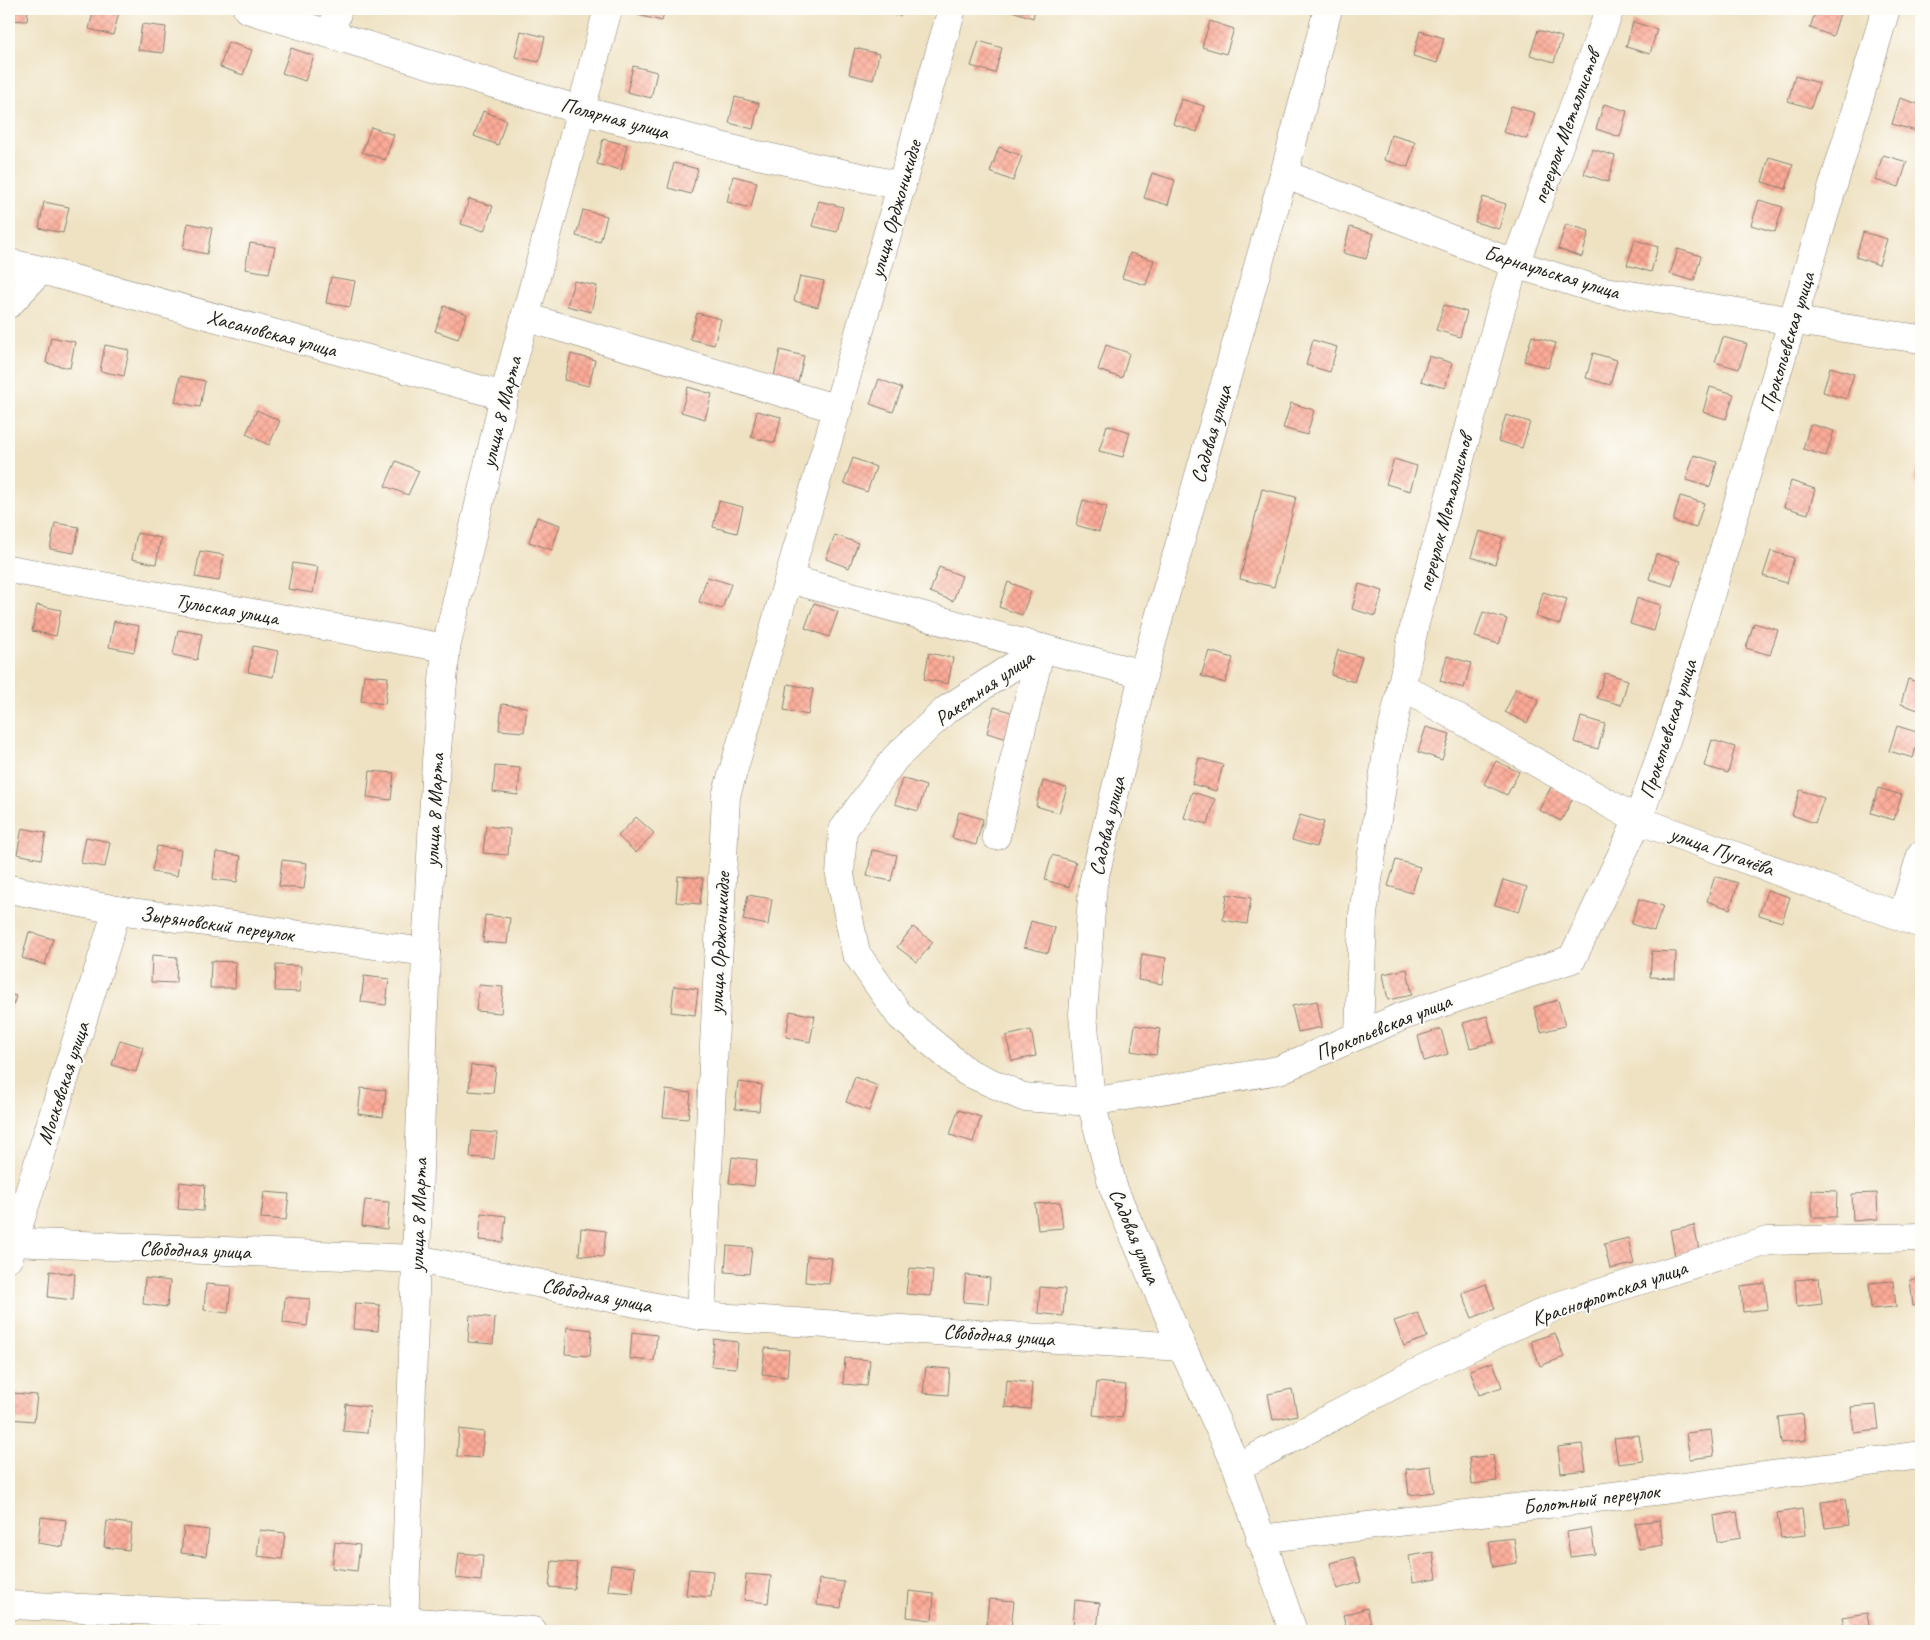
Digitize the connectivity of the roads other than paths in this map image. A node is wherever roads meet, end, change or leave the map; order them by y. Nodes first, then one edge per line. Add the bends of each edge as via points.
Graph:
1 (247, 9) edge
2 (338, 9) edge
3 (608, 9) edge
4 (952, 9) edge
5 (1328, 9) edge
6 (1610, 9) edge
7 (1886, 9) edge
8 (331, 34) junction
9 (580, 110) junction
10 (1284, 174) junction
11 (902, 186) junction
12 (9, 263) edge
13 (1515, 264) junction
14 (41, 270) junction
15 (9, 304) edge
16 (525, 317) junction
17 (1794, 321) junction
18 (1921, 339) edge
19 (504, 396) junction
20 (838, 409) junction
21 (9, 569) edge
22 (789, 579) junction
23 (446, 648) junction
24 (1041, 648) junction
25 (1144, 674) junction
26 (1401, 686) junction
27 (1638, 820) junction
28 (996, 836) dead end
29 (1921, 855) edge
30 (9, 889) edge
31 (117, 910) junction
32 (1912, 921) edge
33 (426, 952) junction
34 (1359, 1035) junction
35 (1091, 1102) junction
36 (1921, 1237) edge
37 (11, 1250) edge
38 (417, 1259) junction
39 (701, 1316) junction
40 (1182, 1347) junction
41 (1921, 1455) edge
42 (1236, 1467) junction
43 (1260, 1539) junction
44 (9, 1604) edge
45 (404, 1626) edge
46 (533, 1631) edge
47 (1293, 1631) edge

1 - 8 street, Полярная улица
2 - 8 street
3 - 9 street, улица 8 Марта
4 - 11 street, улица Орджоникидзе
5 - 10 street, Садовая улица
6 - 13 street, переулок Металлистов
7 - 17 street, Прокопьевская улица
8 - 9 street, Полярная улица
9 - 11 street, Полярная улица via 744,152
9 - 16 street, улица 8 Марта
10 - 13 street, Барнаульская улица
10 - 25 street, Садовая улица
11 - 20 street, улица Орджоникидзе
12 - 14 street, Хасановская улица
13 - 17 street, Барнаульская улица via 1599,290
13 - 26 street, переулок Металлистов via 1415,623
14 - 15 street
14 - 19 street, Хасановская улица
16 - 19 street, улица 8 Марта
16 - 20 street
17 - 18 street, Барнаульская улица
17 - 27 street, Прокопьевская улица via 1671,726
19 - 23 street, улица 8 Марта
20 - 22 street, улица Орджоникидзе
21 - 23 street, Тульская улица
22 - 24 street
22 - 39 street, улица Орджоникидзе via 726,796
23 - 33 street, улица 8 Марта via 436,761
24 - 25 street
24 - 28 street, Ракетная улица
24 - 35 street, Ракетная улица via 946,710 895,758 843,830 840,875 856,953 900,1016 975,1076 1023,1097
25 - 35 street, Садовая улица via 1093,884 1083,1014
26 - 27 street, улица Пугачёва
26 - 34 street, переулок Металлистов via 1386,759 1363,914
27 - 32 street, улица Пугачёва
27 - 34 street, Прокопьевская улица via 1572,958 1403,1016
29 - 32 street
30 - 31 street, Зыряновский переулок
31 - 33 street, Зыряновский переулок
31 - 37 street, Московская улица
33 - 38 street, улица 8 Марта
34 - 35 street, Прокопьевская улица via 1279,1070
35 - 40 street, Садовая улица via 1113,1187
36 - 42 street, Краснофлотская улица via 1768,1242 1554,1307 1412,1375
37 - 38 street, Свободная улица
38 - 39 street, Свободная улица
38 - 45 street, улица 8 Марта
39 - 40 street, Свободная улица
40 - 42 street, Садовая улица
41 - 43 street, Болотный переулок
42 - 43 street, Садовая улица
43 - 47 street, Садовая улица
44 - 45 street
45 - 46 street

